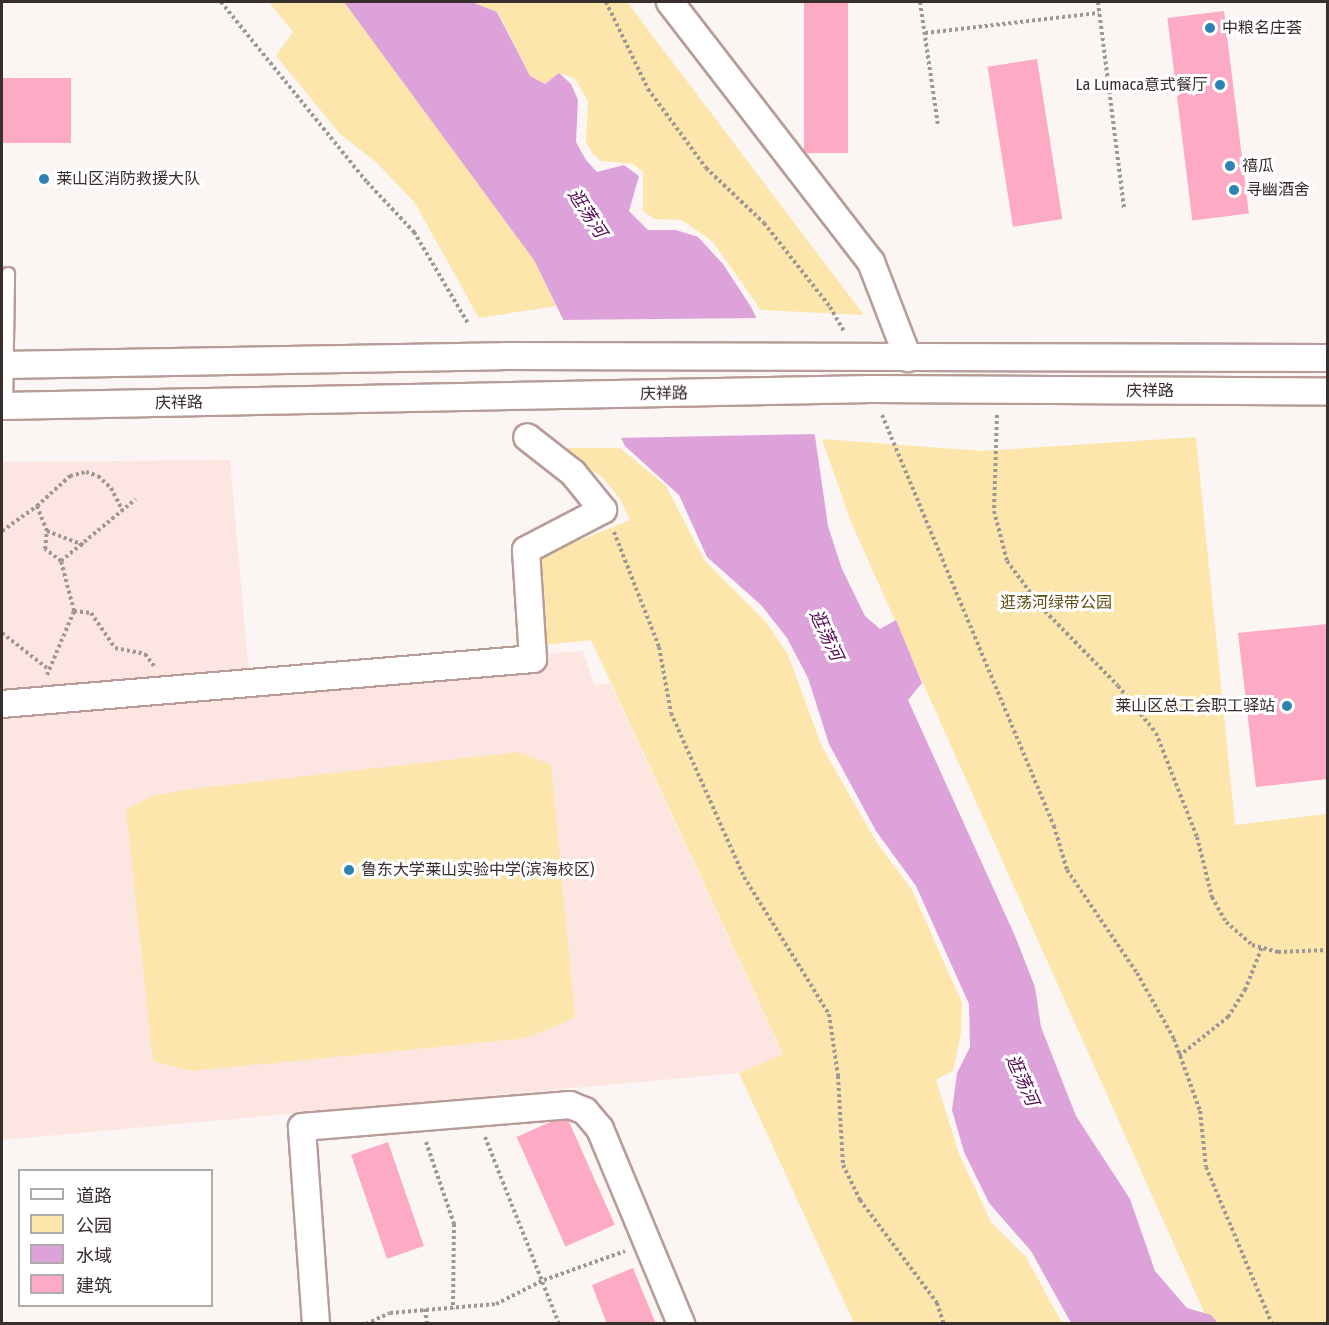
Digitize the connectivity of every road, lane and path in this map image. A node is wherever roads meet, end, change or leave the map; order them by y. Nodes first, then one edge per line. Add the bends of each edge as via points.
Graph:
1 (221, 2) edge
2 (606, 2) edge
3 (670, 2) edge
4 (920, 2) edge
5 (1098, 2) edge
6 (1099, 13) junction
7 (925, 33) junction
8 (938, 126) dead end
9 (1124, 208) dead end
10 (8, 274) dead end
11 (470, 325) dead end
12 (860, 358) junction
13 (908, 358) junction
14 (1328, 358) edge
15 (3, 365) edge
16 (872, 389) junction
17 (997, 391) junction
18 (1328, 391) edge
19 (4, 406) edge
20 (527, 437) dead end
21 (136, 499) dead end
22 (37, 506) junction
23 (122, 510) junction
24 (603, 510) junction
25 (2, 531) edge
26 (46, 531) junction
27 (84, 545) junction
28 (61, 561) junction
29 (74, 611) junction
30 (2, 633) edge
31 (47, 668) junction
32 (160, 689) junction
33 (46, 700) junction
34 (2, 704) edge
35 (1262, 947) junction
36 (1328, 950) edge
37 (1179, 1056) junction
38 (474, 1112) junction
39 (414, 1117) junction
40 (650, 1249) junction
41 (544, 1280) junction
42 (425, 1309) junction
43 (453, 1309) junction
44 (316, 1323) edge
45 (366, 1323) edge
46 (428, 1323) edge
47 (559, 1323) edge
48 (681, 1323) edge
49 (944, 1323) edge
50 (1272, 1323) edge

1 - 11 path via 367,182 414,232
2 - 12 path via 648,89 706,168 764,224 830,307
3 - 13 street via 871,262
4 - 7 path
5 - 6 path
6 - 7 path
6 - 9 path
7 - 8 path
10 - 15 lane
12 - 13 street, 庆祥路
12 - 15 street, 庆祥路 via 507,356
13 - 14 street, 庆祥路
15 - 19 lane
16 - 17 street, 庆祥路
16 - 19 street, 庆祥路
16 - 37 path via 1049,815 1067,870 1137,973 1174,1039
17 - 18 street, 庆祥路
17 - 35 path via 994,512 1007,561 1041,607 1118,686 1156,733 1197,837 1212,897 1226,922 1252,945
20 - 24 street via 573,473
21 - 23 path
22 - 23 path via 70,476 86,472 99,476 111,488
22 - 25 path
22 - 26 path
23 - 27 path
24 - 32 street via 526,550 533,659
24 - 49 path via 659,647 671,713 744,877 828,1014 838,1076 843,1165 860,1200 937,1303
26 - 27 path
26 - 28 path via 45,549
27 - 28 path
28 - 29 path
29 - 31 path
29 - 32 path via 91,613 115,648 145,654 156,669
30 - 31 path
31 - 33 path
32 - 33 street
33 - 34 street
35 - 36 path via 1278,952
35 - 37 path via 1245,990 1228,1017
37 - 50 path via 1200,1112 1206,1167
38 - 39 street
38 - 40 street via 562,1105 585,1111 600,1129
38 - 41 path
39 - 43 path via 445,1191 454,1224
39 - 44 street via 302,1127
40 - 41 path via 625,1251
40 - 48 street
41 - 43 path via 496,1304
41 - 47 path
42 - 43 path
42 - 45 path via 390,1313
42 - 46 path

